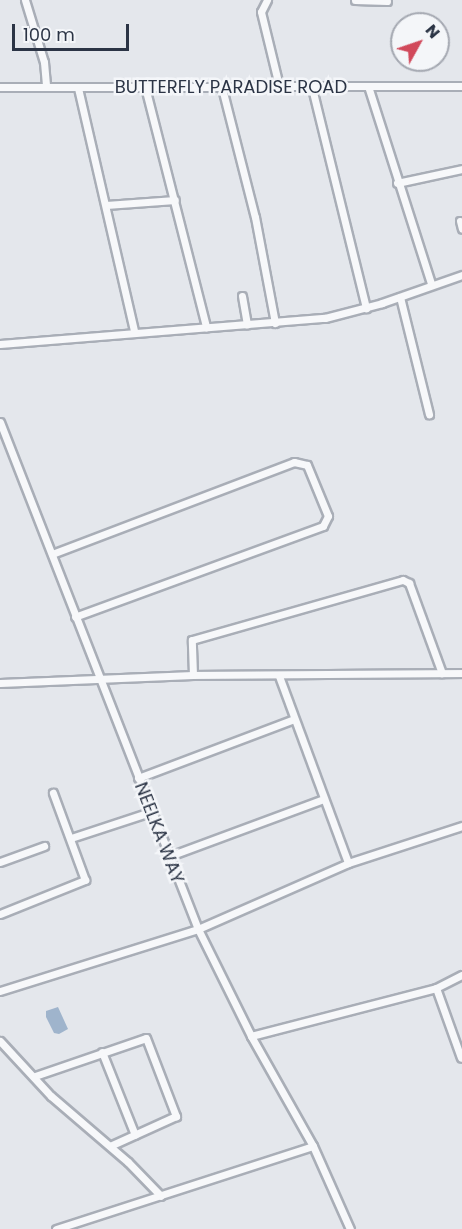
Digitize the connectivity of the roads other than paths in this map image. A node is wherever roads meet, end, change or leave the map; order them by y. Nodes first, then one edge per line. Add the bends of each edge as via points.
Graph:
1 (26, 0) edge
2 (355, 0) edge
3 (387, 1) edge
4 (261, 2) edge
5 (279, 86) junction
6 (368, 86) junction
7 (462, 86) edge
8 (0, 87) edge
9 (46, 87) junction
10 (145, 87) junction
11 (78, 88) junction
12 (222, 88) junction
13 (312, 88) junction
14 (462, 169) edge
15 (397, 183) junction
16 (175, 200) junction
17 (106, 205) junction
18 (462, 277) edge
19 (431, 284) junction
20 (242, 296) dead end
21 (399, 297) junction
22 (366, 308) junction
23 (275, 323) junction
24 (247, 325) junction
25 (206, 327) junction
26 (134, 330) junction
27 (0, 344) edge
28 (429, 414) dead end
29 (0, 422) edge
30 (52, 554) junction
31 (75, 617) junction
32 (462, 673) edge
33 (442, 674) junction
34 (193, 675) junction
35 (279, 675) junction
36 (98, 678) junction
37 (0, 683) edge
38 (294, 719) junction
39 (138, 778) junction
40 (52, 793) dead end
41 (324, 799) junction
42 (150, 812) junction
43 (462, 826) edge
44 (71, 838) junction
45 (44, 846) dead end
46 (167, 857) junction
47 (0, 862) edge
48 (348, 863) junction
49 (0, 913) edge
50 (198, 929) junction
51 (462, 975) edge
52 (436, 988) junction
53 (0, 991) edge
54 (251, 1036) junction
55 (0, 1041) edge
56 (102, 1052) junction
57 (460, 1058) dead end
58 (35, 1076) junction
59 (135, 1135) junction
60 (110, 1146) junction
61 (313, 1146) junction
62 (161, 1196) junction
63 (56, 1229) edge
64 (350, 1229) edge

1 - 9 street via 44,62
2 - 3 street
4 - 5 street
5 - 12 street, BUTTERFLY PARADISE ROAD
5 - 13 street, BUTTERFLY PARADISE ROAD
6 - 7 street, BUTTERFLY PARADISE ROAD
6 - 13 street, BUTTERFLY PARADISE ROAD
6 - 15 street
8 - 9 street, BUTTERFLY PARADISE ROAD
9 - 11 street, BUTTERFLY PARADISE ROAD
10 - 11 street, BUTTERFLY PARADISE ROAD
10 - 12 street, BUTTERFLY PARADISE ROAD
10 - 16 street
11 - 17 street
12 - 23 street via 255,217
13 - 22 street
14 - 15 street
15 - 19 street
16 - 17 street
16 - 25 street
17 - 26 street
18 - 19 street
19 - 21 street
20 - 24 street
21 - 22 street
21 - 28 street
22 - 23 street via 325,318
23 - 24 street
24 - 25 street
25 - 26 street
26 - 27 street
29 - 30 street, NEELKA WAY
30 - 31 street, NEELKA WAY
30 - 31 street via 294,462 307,465 328,516 323,526
31 - 36 street, NEELKA WAY
32 - 33 street
33 - 34 street via 410,583 403,580 192,640
33 - 35 street
34 - 35 street
34 - 36 street
35 - 38 street
36 - 37 street
36 - 39 street, NEELKA WAY
38 - 39 street
38 - 41 street
39 - 42 street, NEELKA WAY
40 - 44 street
41 - 46 street
41 - 48 street
42 - 44 street
42 - 46 street, NEELKA WAY
43 - 48 street
44 - 49 street via 84,882
45 - 47 street
46 - 50 street, NEELKA WAY
48 - 50 street
50 - 53 street
50 - 54 street, NEELKA WAY
51 - 52 street
52 - 54 street
52 - 57 street
54 - 61 street, NEELKA WAY
55 - 58 street
56 - 58 street
56 - 59 street
56 - 59 street via 142,1037 149,1041 176,1116
58 - 60 street via 71,1114
59 - 60 street
60 - 62 street
61 - 62 street
61 - 64 street, NEELKA WAY
62 - 63 street

